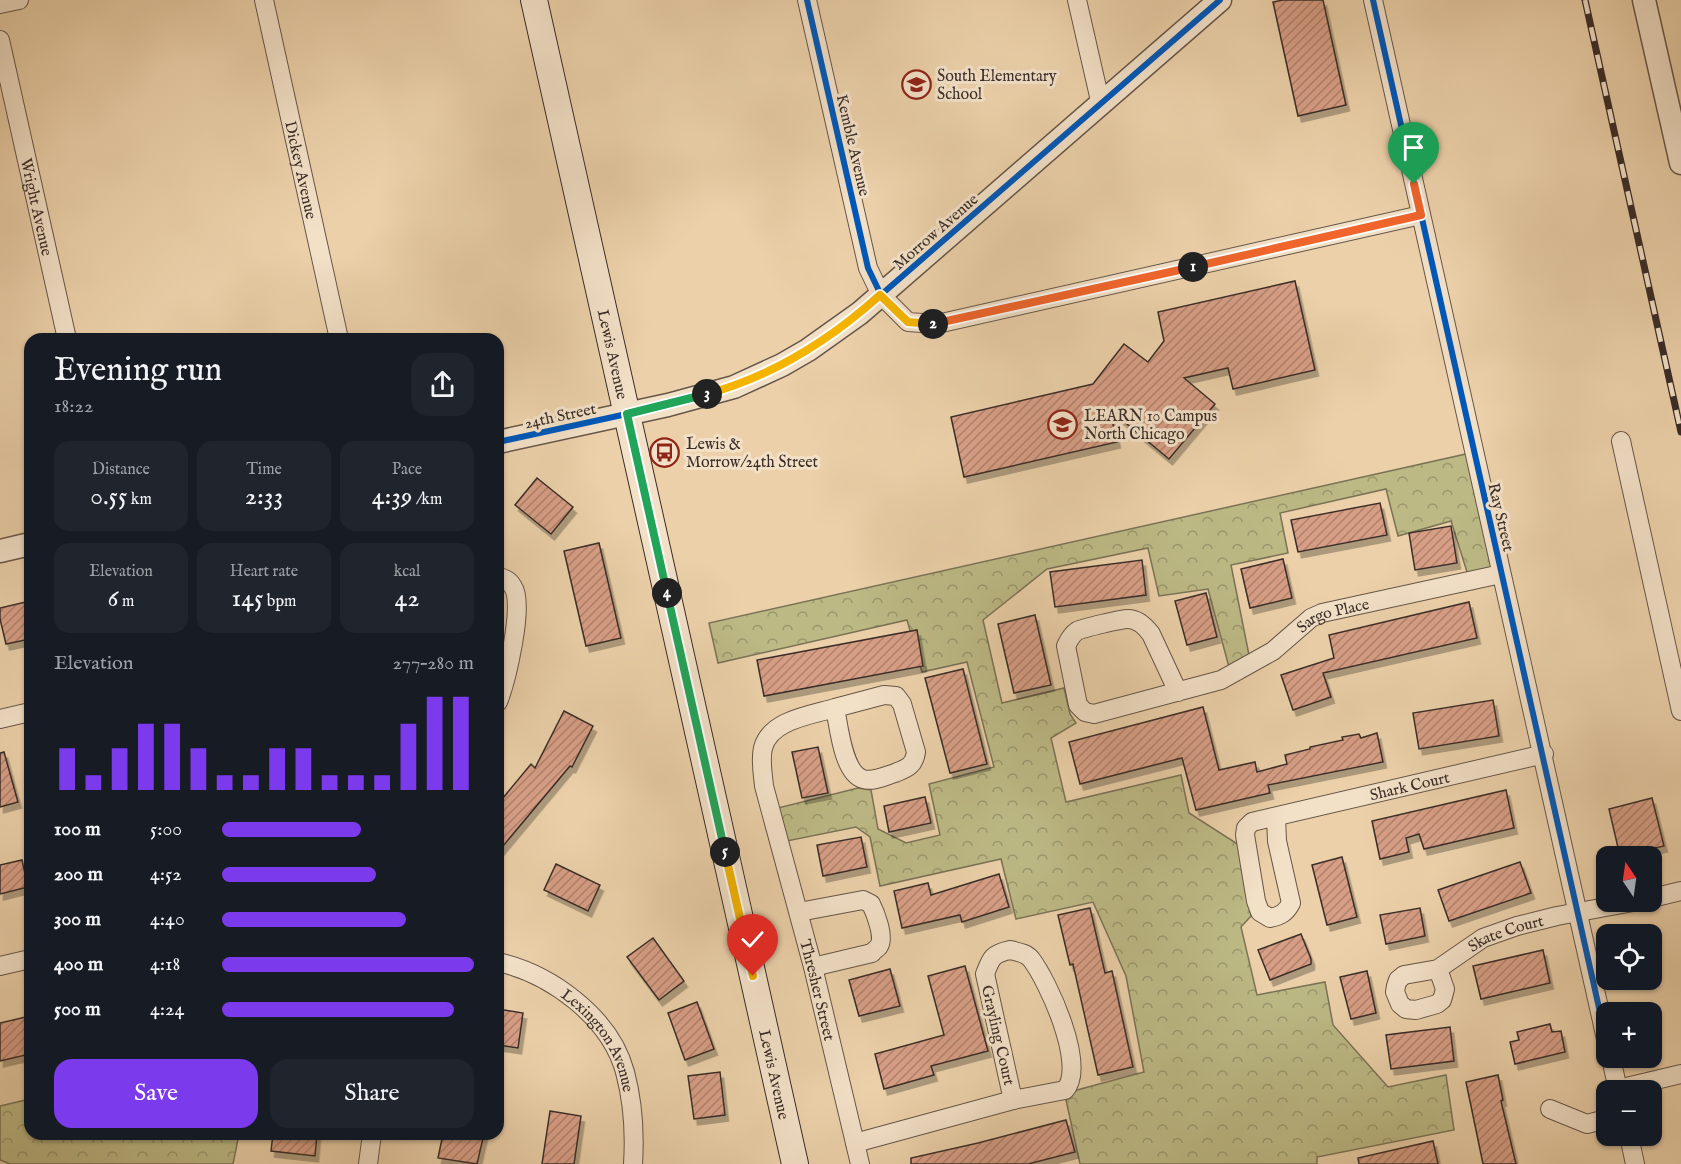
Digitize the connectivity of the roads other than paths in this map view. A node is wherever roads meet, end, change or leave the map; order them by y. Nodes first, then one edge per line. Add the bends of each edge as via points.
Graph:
1 (19, 0) edge
2 (264, 0) edge
3 (534, 0) edge
4 (807, 0) edge
5 (1077, 0) edge
6 (1220, 0) edge
7 (1373, 0) edge
8 (1644, 0) edge
9 (0, 4) edge
10 (0, 40) edge
11 (1101, 105) junction
12 (1681, 163) edge
13 (1421, 215) junction
14 (880, 295) junction
15 (66, 333) edge
16 (338, 333) edge
17 (627, 414) junction
18 (504, 441) edge
19 (1621, 441) dead end
20 (24, 545) edge
21 (0, 551) edge
22 (1501, 574) junction
23 (504, 578) edge
24 (504, 665) edge
25 (1178, 692) junction
26 (835, 708) junction
27 (1681, 711) edge
28 (24, 713) edge
29 (0, 719) edge
30 (1544, 754) junction
31 (1276, 817) junction
32 (1681, 891) edge
33 (1662, 896) edge
34 (1596, 909) edge
35 (799, 912) junction
36 (1578, 913) junction
37 (24, 960) edge
38 (504, 963) edge
39 (0, 966) edge
40 (813, 967) junction
41 (1438, 969) dead end
42 (1598, 1002) edge
43 (1681, 1074) edge
44 (1657, 1080) edge
45 (1013, 1100) junction
46 (1550, 1109) dead end
47 (1596, 1122) edge
48 (371, 1140) edge
49 (855, 1143) junction
50 (1631, 1146) edge
51 (368, 1164) edge
52 (633, 1164) edge
53 (795, 1164) edge
54 (860, 1164) edge
55 (1635, 1164) edge

1 - 9 street
2 - 16 street, Dickey Avenue
3 - 17 main road, Lewis Avenue
4 - 14 street, Kemble Avenue via 868,268
5 - 11 street
6 - 11 street, Morrow Avenue
7 - 13 street, Ray Street
8 - 12 street
10 - 15 street, Wright Avenue
11 - 14 street, Morrow Avenue
13 - 14 street via 937,324 908,322
13 - 22 street, Ray Street
14 - 17 street, Morrow Avenue via 808,350 767,373 734,387
17 - 18 street, 24th Street
17 - 53 main road, Lewis Avenue
19 - 27 street
20 - 21 street
22 - 25 street, Sargo Place via 1316,616 1273,651 1243,668 1221,680
22 - 30 street, Ray Street
23 - 24 street via 514,587 518,603 513,644
25 - 25 street, Sargo Place via 1151,634 1136,621 1127,619 1088,628 1069,638 1066,646 1078,705 1084,712 1094,714
26 - 26 street via 848,766 854,775 865,780 879,779 909,768 915,760 902,704 896,696 884,695
26 - 35 street, Thresher Street via 784,723 770,734 763,748 764,786
28 - 29 street
30 - 31 street, Shark Court
30 - 36 street, Ray Street
31 - 31 street, Shark Court via 1277,841 1291,903 1287,911 1270,918 1260,912 1256,901 1245,835 1252,822
32 - 33 street
34 - 36 street, Skate Court
35 - 40 street, Thresher Street
35 - 40 street via 863,900 875,912 879,946 872,952
36 - 41 street, Skate Court via 1516,926 1483,938
36 - 42 street, Ray Street
37 - 39 street
38 - 52 street, Lexington Avenue via 548,980 582,1005 607,1034 625,1070 633,1115
40 - 49 street, Thresher Street
43 - 44 street
45 - 45 street, Grayling Court via 1065,1090 1070,1084 1071,1065 1066,1031 1055,1001 1030,957 1010,950 990,959 985,974
45 - 49 street, Grayling Court
46 - 47 street via 1587,1124
48 - 51 street
49 - 54 street, Thresher Street
50 - 55 street

